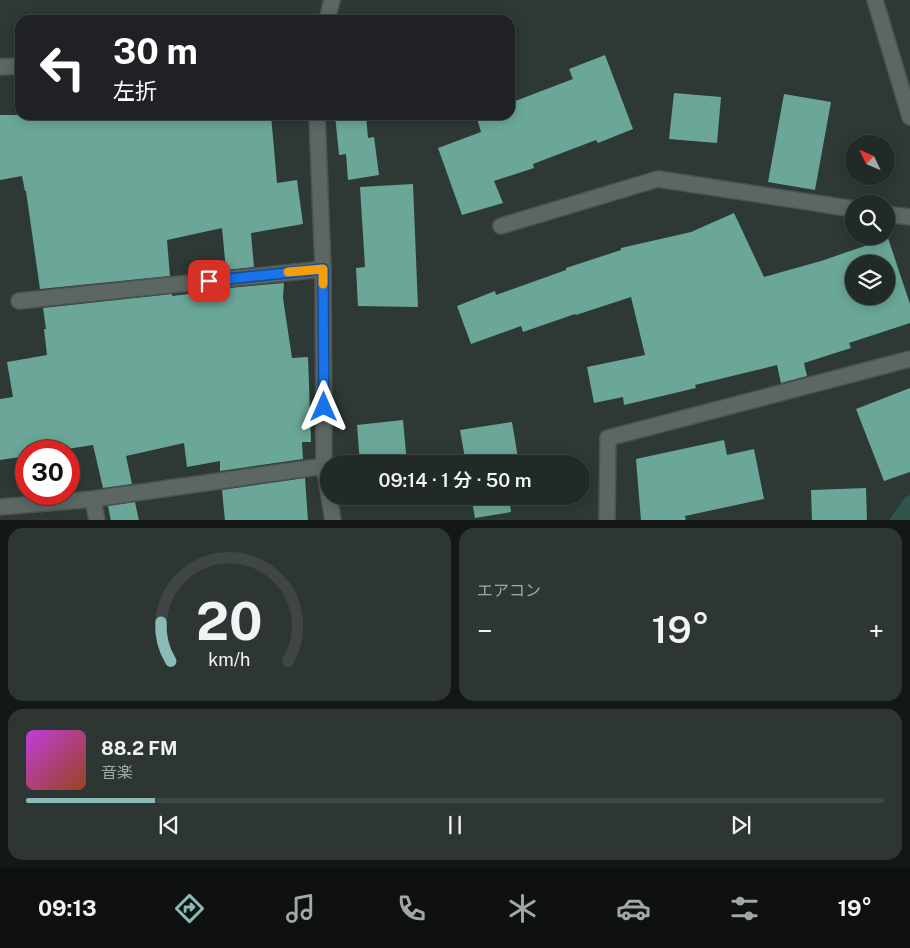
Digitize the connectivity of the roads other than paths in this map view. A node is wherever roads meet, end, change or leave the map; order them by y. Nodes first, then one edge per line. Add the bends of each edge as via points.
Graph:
1 (332, 0) edge
2 (875, 0) edge
3 (328, 15) edge
4 (15, 66) edge
5 (0, 67) edge
6 (910, 117) edge
7 (317, 120) edge
8 (845, 208) edge
9 (895, 215) edge
10 (910, 217) edge
11 (501, 226) dead end
12 (323, 269) junction
13 (19, 301) dead end
14 (910, 359) edge
15 (324, 455) edge
16 (320, 467) edge
17 (94, 499) junction
18 (330, 505) edge
19 (0, 507) edge
20 (607, 519) dead end
21 (96, 520) edge
22 (333, 520) edge

1 - 3 street
2 - 6 street
4 - 5 street
7 - 12 street
8 - 11 street via 658,179
9 - 10 street
12 - 13 street
12 - 15 street
14 - 20 street via 608,438
16 - 17 street
17 - 19 street
17 - 21 street
18 - 22 street

